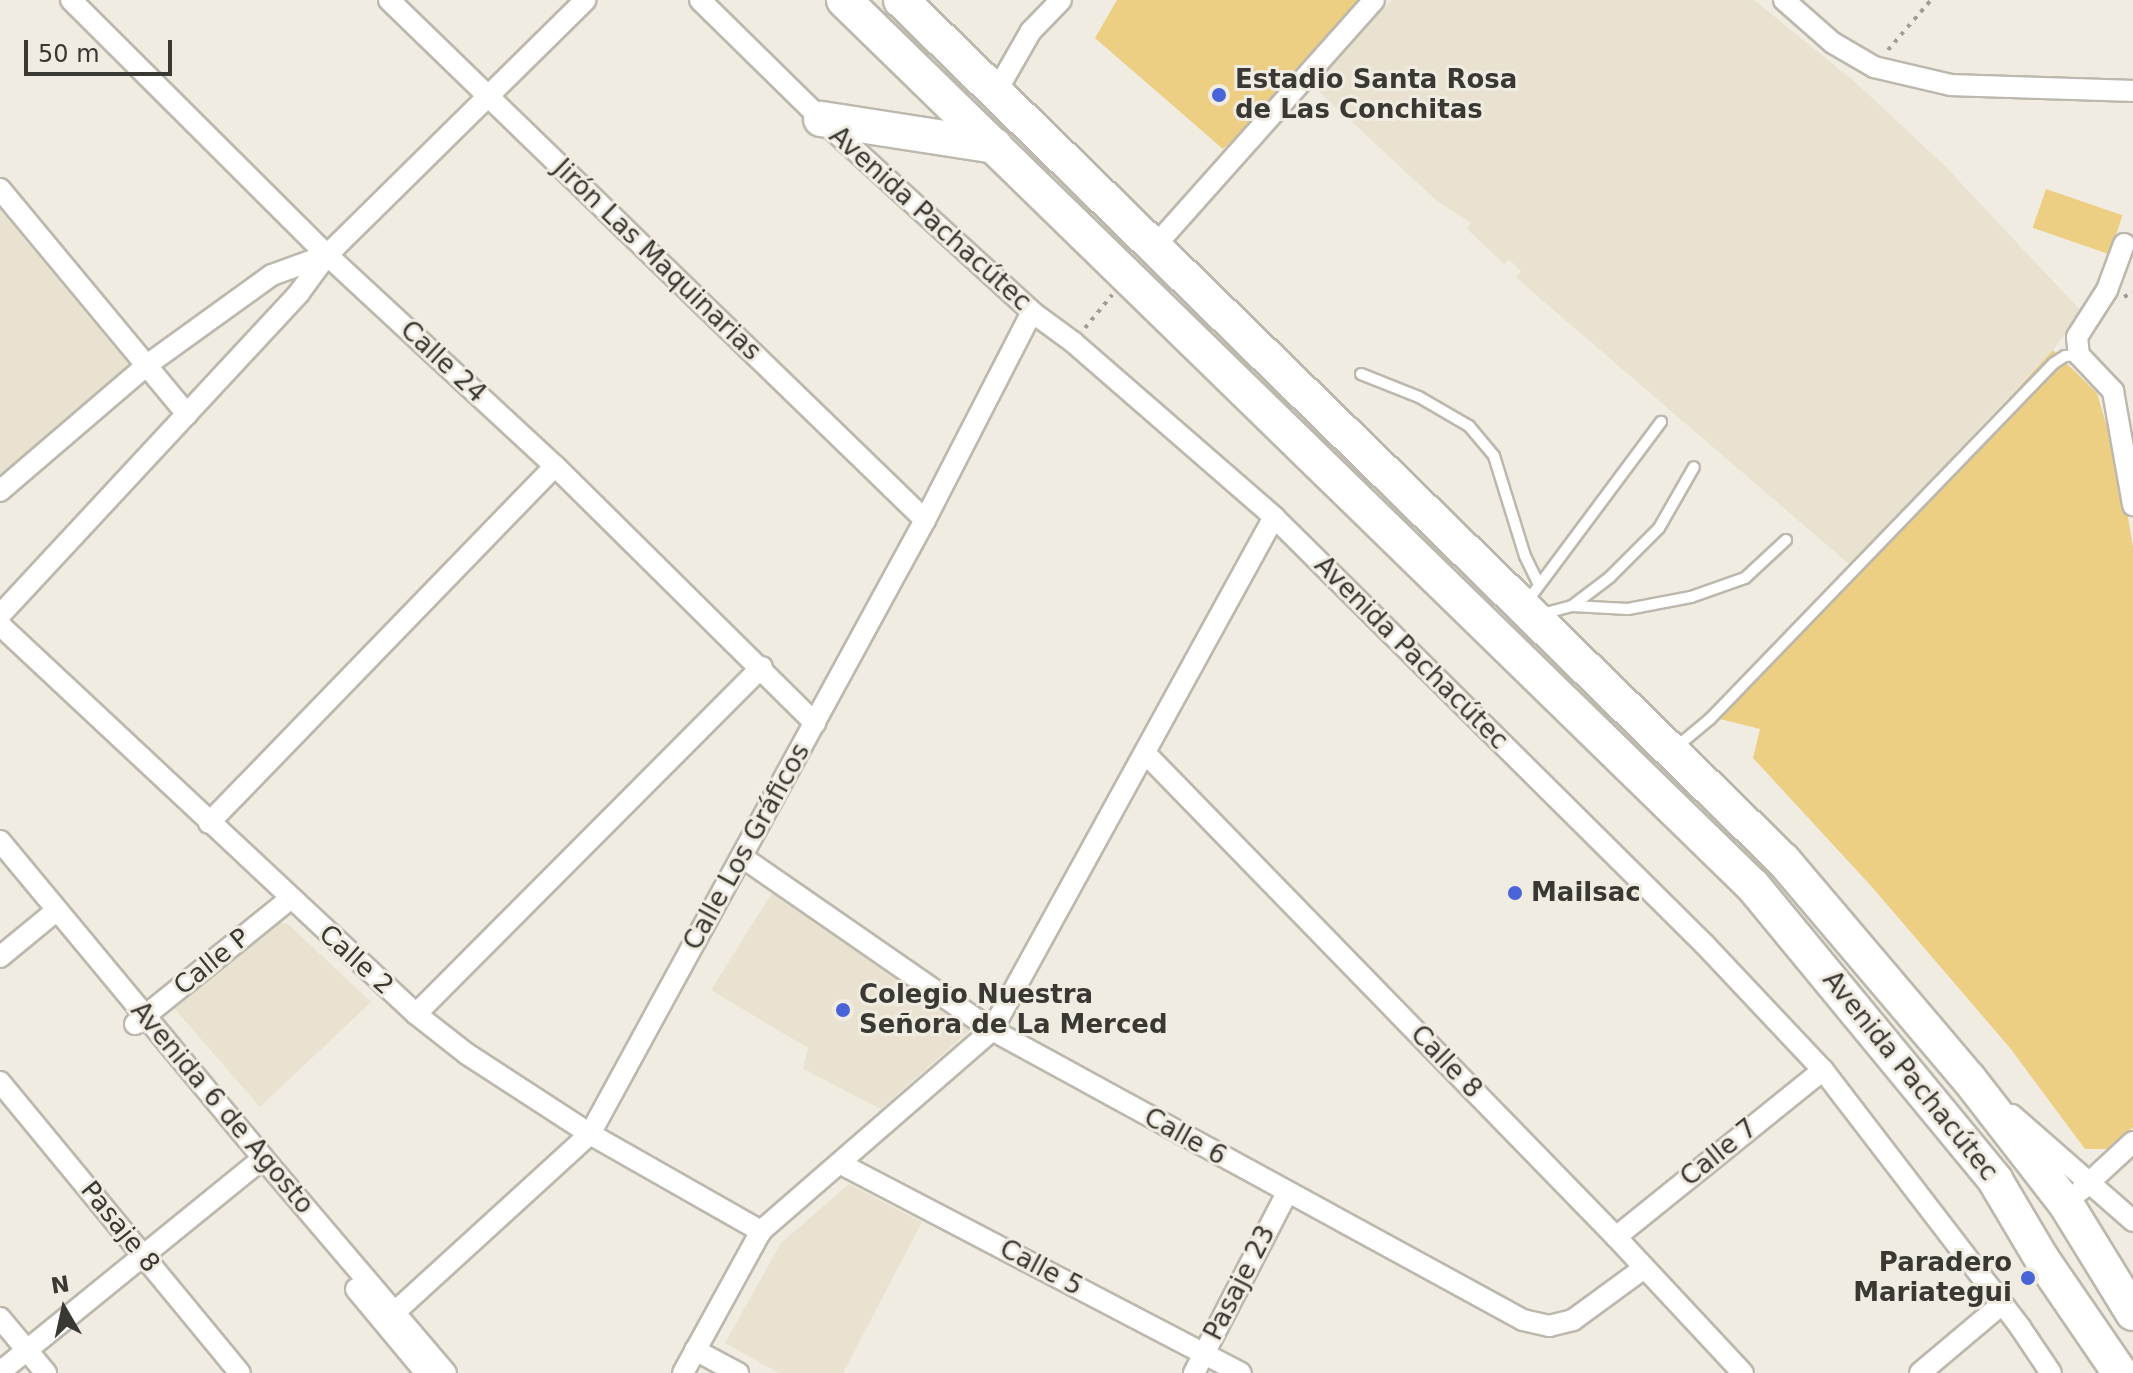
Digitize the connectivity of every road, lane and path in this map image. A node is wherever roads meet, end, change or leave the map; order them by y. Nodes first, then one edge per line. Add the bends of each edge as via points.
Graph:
1 (71, 0) edge
2 (389, 0) edge
3 (586, 0) edge
4 (700, 0) edge
5 (844, 0) edge
6 (901, 0) edge
7 (1061, 0) edge
8 (1374, 0) edge
9 (1784, 0) edge
10 (1931, 0) edge
11 (1874, 67) junction
12 (2133, 91) edge
13 (996, 92) junction
14 (487, 96) junction
15 (821, 119) junction
16 (995, 146) junction
17 (0, 189) edge
18 (2124, 244) dead end
19 (1155, 246) junction
20 (327, 255) junction
21 (1118, 288) dead end
22 (1032, 312) junction
23 (1073, 342) junction
24 (2079, 355) junction
25 (147, 365) junction
26 (1361, 374) dead end
27 (187, 414) junction
28 (1661, 422) dead end
29 (555, 466) junction
30 (1694, 467) dead end
31 (0, 491) edge
32 (2133, 505) edge
33 (1274, 517) junction
34 (925, 520) junction
35 (1786, 540) dead end
36 (1533, 602) junction
37 (1572, 606) junction
38 (0, 615) edge
39 (0, 625) edge
40 (762, 667) junction
41 (815, 723) junction
42 (1673, 750) junction
43 (1146, 754) junction
44 (209, 823) junction
45 (0, 841) edge
46 (742, 857) junction
47 (0, 861) edge
48 (290, 899) junction
49 (52, 914) junction
50 (0, 957) edge
51 (416, 1014) junction
52 (140, 1020) junction
53 (992, 1030) junction
54 (1935, 1037) junction
55 (1900, 1062) junction
56 (1823, 1070) junction
57 (0, 1082) edge
58 (590, 1134) junction
59 (2133, 1142) edge
60 (258, 1162) junction
61 (841, 1164) junction
62 (1287, 1193) junction
63 (2078, 1193) junction
64 (2133, 1221) edge
65 (761, 1231) junction
66 (1616, 1237) junction
67 (143, 1255) junction
68 (1644, 1268) junction
69 (2002, 1304) junction
70 (2133, 1313) edge
71 (0, 1318) edge
72 (389, 1318) junction
73 (27, 1350) junction
74 (695, 1350) junction
75 (1204, 1354) junction
76 (0, 1372) edge
77 (46, 1373) edge
78 (240, 1373) edge
79 (426, 1373) edge
80 (446, 1373) edge
81 (683, 1373) edge
82 (738, 1373) edge
83 (1194, 1373) edge
84 (1241, 1373) edge
85 (1743, 1373) edge
86 (1920, 1373) edge
87 (2051, 1373) edge
88 (2120, 1373) edge

1 - 20 street, Calle 24
2 - 14 street, Jirón Las Maquinarias
3 - 14 street
4 - 15 street, Avenida Pachacútec
5 - 16 main road, Avenida Pachacútec
6 - 13 main road, Avenida Pachacútec
7 - 13 street via 1031,31
8 - 19 street
9 - 11 street via 1833,43
10 - 11 path
11 - 12 street via 1951,85
13 - 19 main road, Avenida Pachacútec
14 - 20 street
14 - 34 street, Jirón Las Maquinarias
15 - 16 main road
15 - 22 street, Avenida Pachacútec
16 - 55 main road, Avenida Pachacútec via 1753,886
17 - 25 street
18 - 24 street via 2107,290 2077,337
19 - 36 main road, Avenida Pachacútec
20 - 25 street via 272,275
20 - 27 street via 299,293
20 - 29 street, Calle 24
21 - 23 path
22 - 23 street, Avenida Pachacútec
22 - 34 street, Calle Los Gráficos
23 - 33 street, Avenida Pachacútec
24 - 32 street via 2113,391
24 - 42 lane via 2054,363 1710,719
25 - 27 street
25 - 31 street
26 - 36 lane via 1419,397 1469,426 1494,456 1525,556
27 - 38 street
28 - 36 lane
29 - 40 street, Calle 24
29 - 44 street
30 - 37 lane via 1659,528
33 - 43 street
33 - 56 street, Avenida Pachacútec via 1683,923
34 - 41 street, Calle Los Gráficos
35 - 37 lane via 1745,578 1691,597 1628,609
36 - 37 lane
36 - 42 main road, Avenida Pachacútec
39 - 44 street, Calle 2
40 - 41 street, Calle 24
40 - 51 street
41 - 46 street, Calle Los Gráficos
42 - 54 main road, Avenida Pachacútec via 1822,901
43 - 53 street
43 - 66 street, Calle 8
44 - 48 street, Calle 2
45 - 49 street, Avenida 6 de Agosto
46 - 53 street, Calle 6
46 - 58 street, Calle Los Gráficos
47 - 49 street, Avenida 6 de Agosto
48 - 51 street, Calle 2
48 - 52 street, Calle P
49 - 50 street
49 - 52 street, Avenida 6 de Agosto
51 - 58 street, Calle 2
52 - 60 street, Avenida 6 de Agosto
53 - 61 street
53 - 62 street, Calle 6
54 - 55 main road
54 - 63 main road, Avenida Pachacútec
55 - 88 main road, Avenida Pachacútec via 1995,1180
56 - 66 street, Calle 7
56 - 69 street, Avenida Pachacútec
57 - 67 street, Pasaje 8
58 - 65 street, Calle 2
58 - 72 street, Calle Los Gráficos
59 - 63 street
60 - 67 street
60 - 72 street, Avenida 6 de Agosto
61 - 65 street
61 - 75 street, Calle 5
62 - 68 street, Calle 6 via 1523,1320 1549,1326 1573,1320
62 - 75 street, Pasaje 23
63 - 64 street
63 - 70 main road, Avenida Pachacútec
65 - 74 street
66 - 68 street, Calle 8
67 - 73 street
67 - 78 street, Pasaje 8
68 - 85 street, Calle 8
69 - 86 street
69 - 87 street, Avenida Pachacútec
71 - 73 street
72 - 79 street, Avenida 6 de Agosto
72 - 80 street, Avenida 6 de Agosto
73 - 76 street
73 - 77 street
74 - 81 street
74 - 82 street
75 - 83 street, Pasaje 23
75 - 84 street, Calle 5

